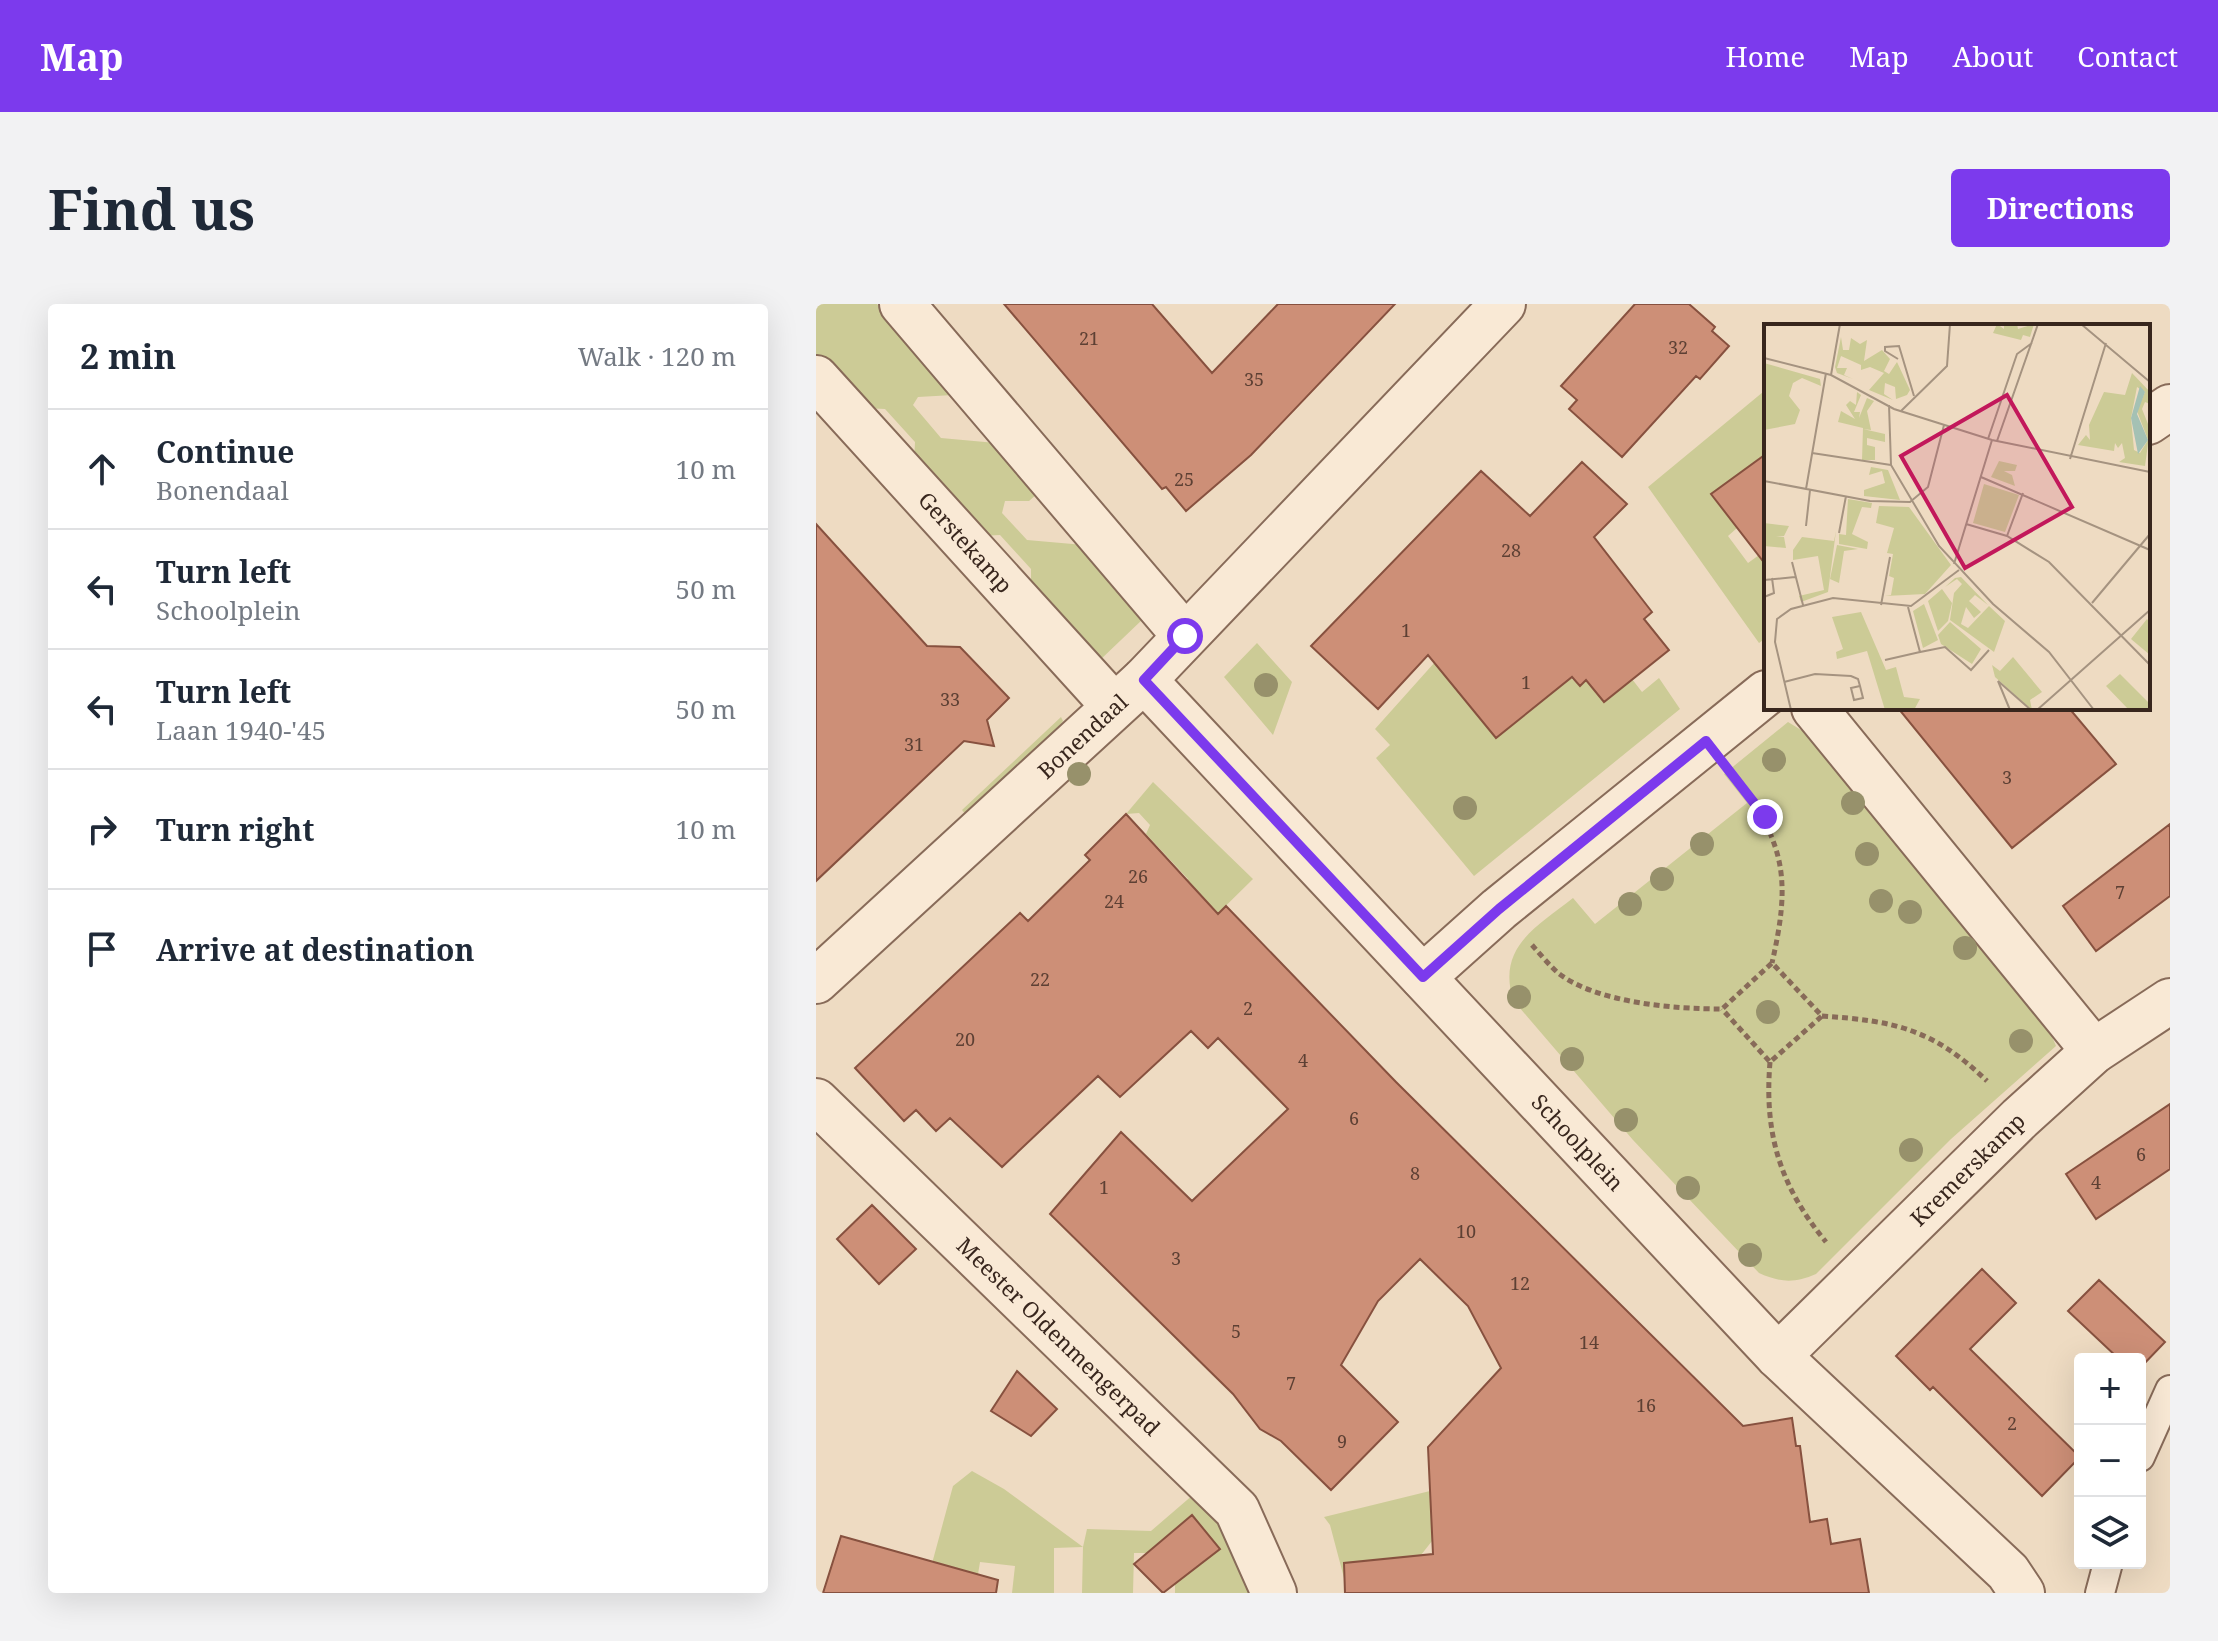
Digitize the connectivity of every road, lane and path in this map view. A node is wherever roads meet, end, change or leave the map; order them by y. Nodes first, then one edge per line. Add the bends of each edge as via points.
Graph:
1 (902, 304) edge
2 (1503, 304) edge
3 (816, 378) edge
4 (2170, 407) edge
5 (2150, 421) edge
6 (1185, 636) junction
7 (1129, 693) junction
8 (1764, 695) edge
9 (1816, 710) edge
10 (1706, 741) junction
11 (1499, 909) junction
12 (1772, 963) junction
13 (1423, 977) junction
14 (816, 981) edge
15 (2170, 1001) edge
16 (1722, 1009) junction
17 (1822, 1016) junction
18 (2094, 1051) junction
19 (1770, 1062) junction
20 (816, 1101) edge
21 (2020, 1118) junction
22 (1857, 1279) junction
23 (1778, 1356) junction
24 (2170, 1390) edge
25 (2146, 1444) edge
26 (2106, 1569) edge
27 (1274, 1593) edge
28 (2022, 1593) edge
29 (2100, 1593) edge

1 - 6 street
2 - 6 street, Bonendaal
3 - 7 street, Gerstekamp
4 - 5 street
6 - 7 street, Bonendaal
7 - 13 street, Schoolplein
7 - 14 street, Bonendaal
8 - 10 street
9 - 18 street
10 - 11 street
10 - 12 path via 1765,817 1776,849 1783,882
11 - 13 street
11 - 16 path via 1560,974 1611,996 1662,1008
12 - 16 path
12 - 17 path
13 - 23 street, Schoolplein
15 - 18 street, Kremerskamp
16 - 19 path
17 - 19 path
17 - 21 path via 1897,1024 1926,1036 1963,1058
18 - 21 street, Kremerskamp
19 - 22 path via 1767,1091 1783,1178 1802,1214
20 - 27 street, Meester Oldenmengerpad via 1237,1510
21 - 22 street, Kremerskamp
22 - 23 street, Kremerskamp
23 - 28 street, Schoolplein via 2008,1572
24 - 25 lane
26 - 29 lane

